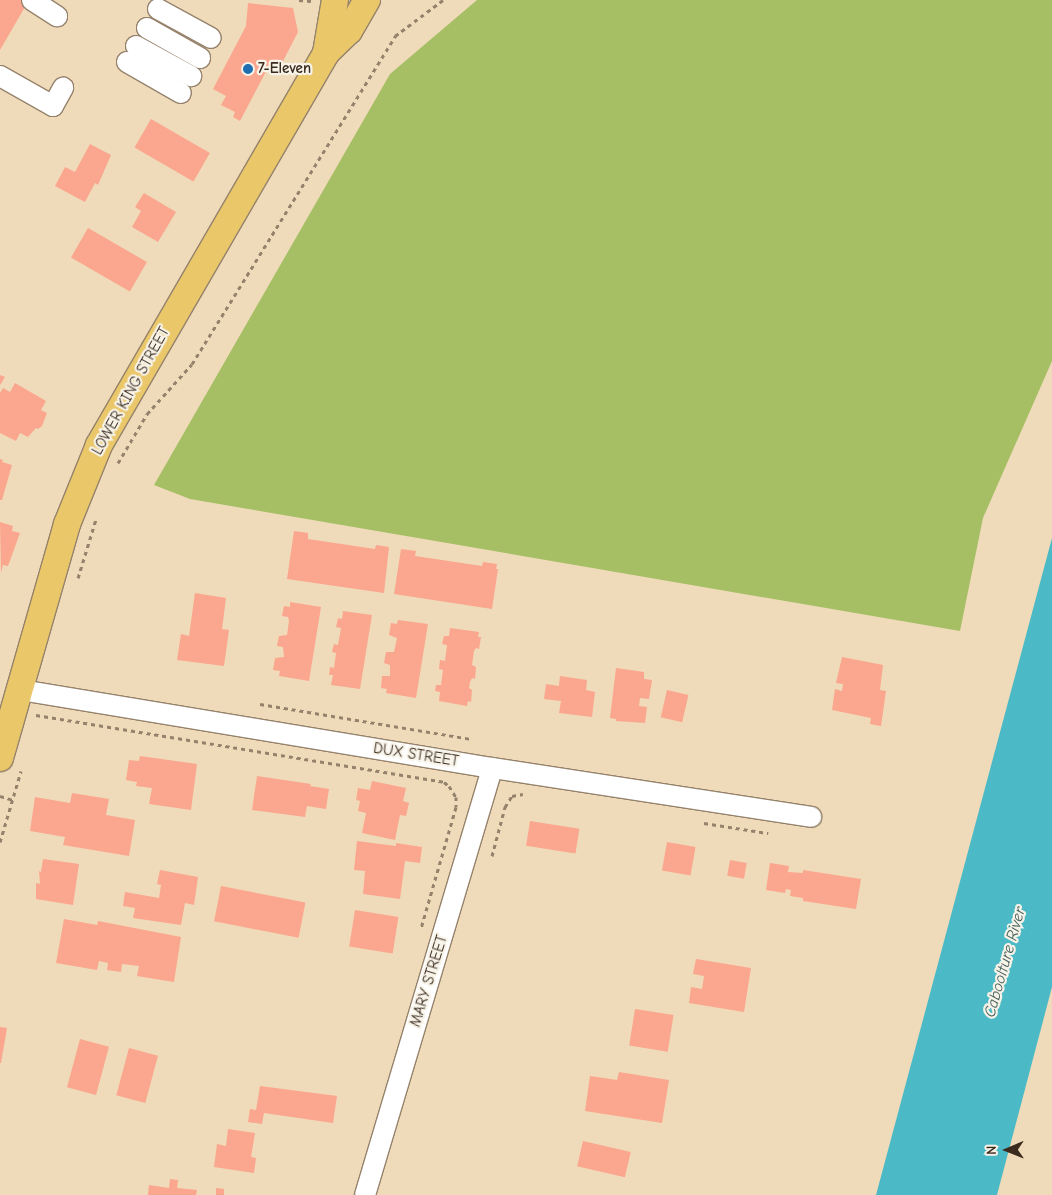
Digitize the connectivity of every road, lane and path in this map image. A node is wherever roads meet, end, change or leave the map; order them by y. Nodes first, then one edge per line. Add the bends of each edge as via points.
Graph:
1 (32, 0) edge
2 (299, 0) edge
3 (367, 0) edge
4 (443, 0) edge
5 (325, 1) edge
6 (158, 9) dead end
7 (57, 16) dead end
8 (147, 28) dead end
9 (211, 38) dead end
10 (326, 53) junction
11 (132, 54) dead end
12 (200, 58) dead end
13 (0, 76) edge
14 (186, 84) dead end
15 (63, 88) dead end
16 (117, 465) dead end
17 (98, 510) dead end
18 (75, 586) dead end
19 (21, 690) junction
20 (260, 704) dead end
21 (36, 715) dead end
22 (472, 738) dead end
23 (0, 758) edge
24 (492, 768) junction
25 (0, 796) edge
26 (531, 796) dead end
27 (12, 800) dead end
28 (811, 817) dead end
29 (702, 822) dead end
30 (768, 833) dead end
31 (492, 856) dead end
32 (421, 930) dead end
33 (365, 1195) edge

1 - 7 street
2 - 5 path
3 - 10 main road via 348,32
4 - 16 path via 395,36 192,364 147,414
5 - 10 main road
6 - 9 street
8 - 12 street
10 - 19 main road, LOWER KING STREET via 99,445 68,524
11 - 14 street
13 - 15 street via 52,106
17 - 18 path
19 - 23 main road, LOWER KING STREET
19 - 24 street, DUX STREET
20 - 22 path
21 - 32 path via 444,782 456,797 456,807
24 - 28 street, DUX STREET
24 - 33 street, MARY STREET
25 - 27 path
26 - 31 path via 512,796 505,807
29 - 30 path

